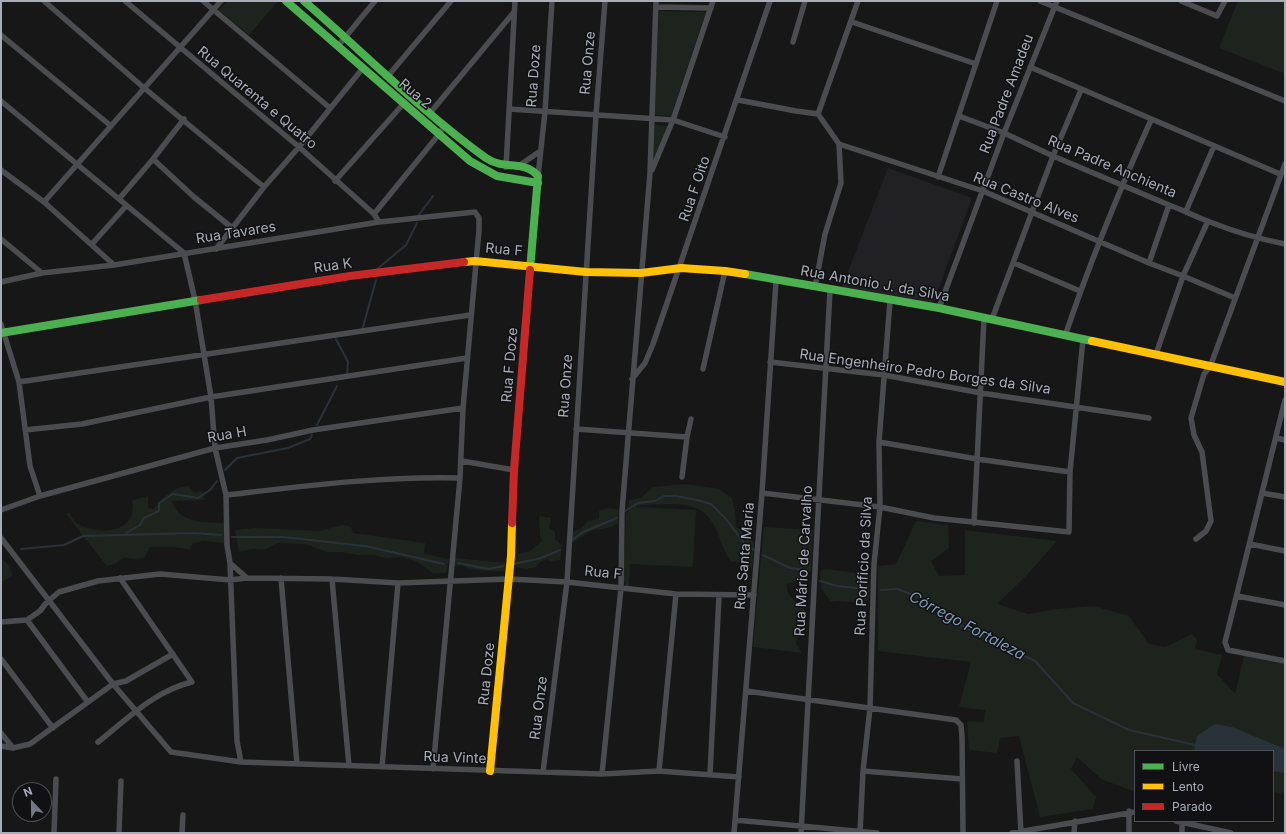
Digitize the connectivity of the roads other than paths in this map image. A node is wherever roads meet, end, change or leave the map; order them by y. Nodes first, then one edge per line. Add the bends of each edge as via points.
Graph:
1 (44, 1) edge
2 (124, 1) edge
3 (203, 1) edge
4 (221, 1) edge
5 (286, 1) edge
6 (304, 1) edge
7 (375, 1) edge
8 (451, 1) edge
9 (515, 1) edge
10 (552, 1) edge
11 (605, 1) edge
12 (713, 1) edge
13 (770, 1) edge
14 (805, 1) edge
15 (858, 1) edge
16 (998, 1) edge
17 (1040, 1) edge
18 (1181, 1) edge
19 (1225, 1) edge
20 (656, 4) edge
21 (1056, 4) edge
22 (711, 8) junction
23 (213, 10) junction
24 (514, 11) junction
25 (852, 22) junction
26 (1, 35) edge
27 (346, 37) junction
28 (793, 42) dead end
29 (338, 46) junction
30 (180, 49) junction
31 (976, 64) junction
32 (1030, 67) junction
33 (363, 68) junction
34 (388, 76) junction
35 (143, 88) junction
36 (1081, 90) junction
37 (738, 100) junction
38 (1, 101) edge
39 (1285, 101) edge
40 (405, 102) junction
41 (330, 108) junction
42 (509, 108) junction
43 (545, 112) junction
44 (430, 113) junction
45 (818, 114) junction
46 (596, 115) junction
47 (959, 116) junction
48 (651, 118) junction
49 (184, 119) junction
50 (673, 120) junction
51 (1151, 120) junction
52 (444, 124) junction
53 (111, 126) junction
54 (440, 133) junction
55 (1004, 133) junction
56 (725, 137) junction
57 (839, 144) junction
58 (1214, 146) junction
59 (299, 147) junction
60 (539, 152) junction
61 (1053, 156) junction
62 (153, 159) junction
63 (77, 164) junction
64 (1285, 164) edge
65 (518, 166) junction
66 (506, 167) junction
67 (1, 170) edge
68 (650, 173) junction
69 (1280, 174) junction
70 (938, 177) junction
71 (538, 180) junction
72 (335, 181) junction
73 (1278, 182) junction
74 (1285, 184) edge
75 (1122, 185) junction
76 (264, 186) junction
77 (983, 191) junction
78 (119, 199) junction
79 (44, 202) junction
80 (1169, 205) junction
81 (126, 206) junction
82 (1186, 211) junction
83 (1032, 212) junction
84 (374, 214) junction
85 (1208, 221) junction
86 (379, 222) junction
87 (231, 227) junction
88 (1, 239) edge
89 (1256, 239) junction
90 (1099, 242) junction
91 (92, 244) junction
92 (1285, 244) edge
93 (216, 248) junction
94 (184, 253) junction
95 (475, 261) junction
96 (1014, 263) junction
97 (1149, 263) junction
98 (114, 265) junction
99 (531, 265) junction
100 (681, 268) junction
101 (725, 271) junction
102 (586, 272) junction
103 (641, 273) junction
104 (42, 274) junction
105 (1183, 276) junction
106 (776, 281) junction
107 (1, 282) edge
108 (815, 287) junction
109 (830, 290) junction
110 (1080, 291) junction
111 (1235, 298) junction
112 (195, 300) junction
113 (890, 301) junction
114 (939, 308) junction
115 (470, 315) junction
116 (988, 318) junction
117 (2, 329) edge
118 (1065, 336) junction
119 (1083, 339) junction
120 (203, 354) junction
121 (1156, 354) junction
122 (467, 358) junction
123 (770, 362) junction
124 (1210, 367) junction
125 (826, 368) junction
126 (703, 369) dead end
127 (884, 375) junction
128 (632, 380) junction
129 (19, 382) junction
130 (1285, 382) edge
131 (981, 393) junction
132 (211, 397) junction
133 (1285, 400) edge
134 (1076, 407) junction
135 (462, 408) junction
136 (1149, 418) dead end
137 (691, 419) dead end
138 (576, 429) junction
139 (25, 430) junction
140 (629, 434) junction
141 (686, 437) junction
142 (1276, 438) junction
143 (1285, 440) edge
144 (879, 442) junction
145 (215, 448) junction
146 (977, 459) junction
147 (462, 461) junction
148 (514, 470) junction
149 (1070, 472) junction
150 (682, 477) dead end
151 (460, 478) junction
152 (762, 493) junction
153 (1262, 493) junction
154 (226, 495) junction
155 (40, 496) junction
156 (1285, 497) edge
157 (819, 499) junction
158 (880, 507) junction
159 (1, 510) edge
160 (974, 523) junction
161 (1, 538) edge
162 (1196, 539) dead end
163 (1250, 544) junction
164 (1285, 551) edge
165 (230, 563) junction
166 (120, 578) junction
167 (247, 578) junction
168 (281, 578) junction
169 (332, 579) junction
170 (509, 579) junction
171 (230, 580) junction
172 (450, 582) junction
173 (567, 582) junction
174 (398, 583) junction
175 (621, 588) junction
176 (676, 594) junction
177 (754, 595) junction
178 (719, 596) junction
179 (1237, 596) junction
180 (48, 601) junction
181 (1285, 605) edge
182 (27, 620) junction
183 (1, 622) edge
184 (173, 654) junction
185 (1, 659) edge
186 (1285, 661) edge
187 (113, 684) junction
188 (746, 691) junction
189 (808, 699) junction
190 (87, 701) junction
191 (870, 708) junction
192 (138, 711) junction
193 (53, 728) junction
194 (1, 732) edge
195 (98, 742) dead end
196 (1, 746) edge
197 (13, 748) junction
198 (1017, 761) dead end
199 (241, 762) junction
200 (296, 764) junction
201 (349, 766) junction
202 (382, 767) junction
203 (433, 769) junction
204 (490, 771) junction
205 (659, 771) junction
206 (863, 771) junction
207 (543, 772) junction
208 (602, 774) junction
209 (710, 774) junction
210 (739, 777) junction
211 (56, 778) dead end
212 (962, 779) junction
213 (120, 781) dead end
214 (1132, 812) edge
215 (183, 815) dead end
216 (735, 820) junction
217 (1075, 822) junction
218 (1179, 822) edge
219 (801, 830) edge
220 (860, 832) edge
221 (1021, 832) edge
222 (54, 833) edge
223 (119, 833) edge
224 (182, 833) edge
225 (734, 833) edge
226 (877, 833) edge
227 (963, 833) edge
228 (1012, 833) edge
229 (1074, 833) edge
230 (1129, 833) edge
231 (1182, 833) edge
232 (1231, 833) edge

1 - 35 street
2 - 30 street, Rua Quarenta e Quatro
3 - 23 street
4 - 23 street
5 - 29 street, Rua 2
6 - 27 street, Rua 2
7 - 27 street
8 - 34 street
9 - 24 street
10 - 43 street, Rua Doze
11 - 46 street, Rua Onze
12 - 22 street
13 - 37 street, Rua F Oito
14 - 28 street
15 - 25 street
16 - 31 street
17 - 21 street
18 - 19 street via 1217,16
20 - 22 street
20 - 48 street
21 - 32 street, Rua Padre Amadeu
21 - 39 street
22 - 50 street
23 - 30 street
23 - 41 street
24 - 42 street
24 - 44 street
25 - 31 street
25 - 45 street
26 - 53 street
27 - 29 street
27 - 34 street, Rua 2
29 - 33 street, Rua 2
30 - 35 street
30 - 59 street, Rua Quarenta e Quatro
31 - 47 street
32 - 36 street
32 - 55 street, Rua Padre Amadeu
33 - 40 street, Rua 2
33 - 41 street
34 - 44 street, Rua 2
35 - 49 street
35 - 53 street
36 - 51 street
36 - 61 street
37 - 45 street
37 - 56 street, Rua F Oito
38 - 63 street
40 - 54 street, Rua 2
40 - 72 street
41 - 59 street
42 - 43 street
42 - 66 street
43 - 46 street
43 - 60 street, Rua Doze
44 - 52 street, Rua 2
45 - 57 street
46 - 48 street
46 - 102 street, Rua Onze
47 - 55 street, Rua Padre Anchienta
47 - 70 street
48 - 50 street
48 - 68 street
49 - 62 street
49 - 76 street
50 - 56 street
50 - 68 street
51 - 58 street
51 - 75 street
52 - 54 street
52 - 66 street, Rua 2 via 485,157
53 - 63 street
54 - 71 street, Rua 2 via 470,161 496,176
54 - 84 street
55 - 61 street, Rua Padre Anchienta
55 - 77 street, Rua Padre Amadeu
56 - 100 street, Rua F Oito
57 - 70 street, Rua Castro Alves
57 - 108 street via 841,183 825,234
58 - 69 street
58 - 82 street
59 - 72 street, Rua Quarenta e Quatro
59 - 76 street
60 - 65 street, Rua 2
60 - 71 street, Rua F Doze
61 - 75 street, Rua Padre Anchienta
61 - 83 street
62 - 78 street
62 - 87 street
63 - 78 street
63 - 79 street
64 - 69 street
65 - 66 street, Rua 2
65 - 71 street, Rua 2 via 529,168
67 - 79 street
68 - 103 street
69 - 73 street
70 - 77 street, Rua Castro Alves
71 - 99 street, Rua F Doze
72 - 84 street, Rua Quarenta e Quatro
73 - 74 street
73 - 89 street
75 - 80 street, Rua Padre Anchienta
75 - 90 street
76 - 87 street
77 - 83 street, Rua Castro Alves
77 - 114 street, Rua Padre Amadeu
78 - 81 street
79 - 91 street
80 - 82 street, Rua Padre Anchienta
80 - 97 street
81 - 91 street
81 - 94 street
82 - 85 street, Rua Padre Anchienta
83 - 90 street, Rua Castro Alves
83 - 96 street
84 - 86 street, Rua Quarenta e Quatro
85 - 89 street, Rua Padre Anchienta
85 - 105 street
86 - 93 street, Rua Tavares
86 - 95 street, Rua Tavares via 475,212 479,218
87 - 93 street
88 - 104 street
89 - 92 street, Rua Padre Anchienta
89 - 111 street
90 - 97 street, Rua Castro Alves
90 - 110 street
91 - 98 street
93 - 94 street, Rua Tavares
94 - 98 street, Rua Tavares
94 - 112 street
95 - 99 street, Rua F
95 - 112 street, Rua K via 350,276
95 - 115 street
96 - 110 street
96 - 116 street
97 - 105 street, Rua Castro Alves
98 - 104 street, Rua Tavares
99 - 102 street, Rua Antonio J. da Silva
99 - 148 street, Rua F Doze
100 - 101 street, Rua Antonio J. da Silva
100 - 103 street, Rua Antonio J. da Silva
100 - 128 street, Rua F Oito via 645,363
101 - 106 street, Rua Antonio J. da Silva
101 - 126 street
102 - 103 street, Rua Antonio J. da Silva
102 - 138 street, Rua Onze
103 - 128 street
104 - 107 street, Rua Tavares
105 - 111 street, Rua Castro Alves
105 - 121 street
106 - 108 street, Rua Antonio J. da Silva
106 - 123 street, Rua Santa Maria
108 - 109 street, Rua Antonio J. da Silva
109 - 113 street, Rua Antonio J. da Silva
109 - 125 street, Rua Mário de Carvalho
110 - 118 street
111 - 124 street
112 - 117 street, Rua K
112 - 120 street
113 - 114 street, Rua Antonio J. da Silva
113 - 127 street, Rua Porificio da Silva
114 - 116 street, Rua Antonio J. da Silva
115 - 120 street
115 - 122 street
116 - 118 street, Rua Antonio J. da Silva
116 - 131 street
117 - 129 street
118 - 119 street, Rua Antonio J. da Silva
119 - 121 street, Rua Antonio J. da Silva
119 - 134 street
120 - 129 street
120 - 132 street
121 - 124 street, Rua Antonio J. da Silva
122 - 132 street
122 - 135 street
123 - 125 street, Rua Engenheiro Pedro Borges da Silva
123 - 152 street, Rua Santa Maria
124 - 130 street, Rua Antonio J. da Silva
124 - 162 street via 1204,374 1191,418 1194,435 1202,452 1211,521 1206,531
125 - 127 street, Rua Engenheiro Pedro Borges da Silva
125 - 157 street, Rua Mário de Carvalho
127 - 131 street, Rua Engenheiro Pedro Borges da Silva
127 - 144 street, Rua Porificio da Silva
128 - 140 street
129 - 139 street
131 - 134 street, Rua Engenheiro Pedro Borges da Silva
131 - 146 street
132 - 139 street via 82,424
132 - 145 street
133 - 142 street
134 - 136 street, Rua Engenheiro Pedro Borges da Silva
134 - 149 street
135 - 145 street, Rua H via 312,430
135 - 147 street
137 - 141 street
138 - 140 street
138 - 173 street, Rua Onze
139 - 155 street via 30,466
140 - 141 street
140 - 175 street via 622,511
141 - 150 street
142 - 143 street
142 - 153 street
144 - 146 street
144 - 158 street, Rua Porificio da Silva
145 - 154 street
145 - 155 street, Rua H
146 - 149 street
146 - 160 street
147 - 148 street
147 - 151 street
148 - 170 street, Rua F Doze
149 - 160 street via 1069,532
151 - 154 street via 425,477 320,484
151 - 172 street
152 - 157 street
152 - 177 street, Rua Santa Maria
153 - 156 street
153 - 163 street
154 - 165 street
155 - 159 street, Rua H
157 - 158 street
157 - 189 street, Rua Mário de Carvalho
158 - 160 street
158 - 191 street, Rua Porificio da Silva via 874,564
161 - 180 street
163 - 164 street
163 - 179 street
165 - 167 street
165 - 171 street
166 - 171 street, Rua F via 160,574
166 - 180 street, Rua F via 59,592
166 - 184 street
167 - 168 street, Rua F
167 - 171 street, Rua F
168 - 169 street, Rua F
168 - 200 street
169 - 174 street, Rua F
169 - 201 street
170 - 172 street, Rua F
170 - 173 street, Rua F
170 - 204 street, Rua Doze
171 - 199 street via 237,741
172 - 174 street, Rua F
172 - 203 street
173 - 175 street, Rua F
173 - 207 street, Rua Onze
174 - 202 street
175 - 176 street, Rua F
175 - 208 street
176 - 178 street, Rua F
176 - 205 street
177 - 178 street, Rua F
177 - 188 street, Rua Santa Maria
178 - 209 street
179 - 181 street
179 - 186 street via 1225,647 1228,650
180 - 182 street, Rua F via 40,611
180 - 187 street
182 - 183 street
182 - 190 street
184 - 187 street via 126,681
184 - 192 street via 192,682 151,700
185 - 193 street
187 - 190 street
187 - 192 street
188 - 189 street
188 - 210 street, Rua Santa Maria
189 - 191 street
189 - 219 street, Rua Mário de Carvalho
190 - 193 street
191 - 206 street, Rua Porificio da Silva
191 - 212 street via 956,720 961,725
192 - 195 street
192 - 199 street, Rua Vinte via 171,752
193 - 197 street via 30,744
194 - 197 street
196 - 197 street
198 - 221 street
199 - 200 street, Rua Vinte
200 - 201 street, Rua Vinte
201 - 202 street, Rua Vinte
202 - 203 street, Rua Vinte
203 - 204 street, Rua Vinte
204 - 207 street, Rua Vinte
205 - 208 street, Rua Vinte
205 - 209 street, Rua Vinte
206 - 212 street
206 - 220 street, Rua Porificio da Silva
207 - 208 street, Rua Vinte
209 - 210 street, Rua Vinte
210 - 216 street, Rua Santa Maria
211 - 222 street
212 - 227 street
213 - 223 street
214 - 217 street
214 - 230 street
215 - 224 street
216 - 219 street
216 - 225 street, Rua Santa Maria
217 - 221 street
217 - 229 street
218 - 231 street
218 - 232 street
219 - 220 street
220 - 226 street
221 - 228 street

